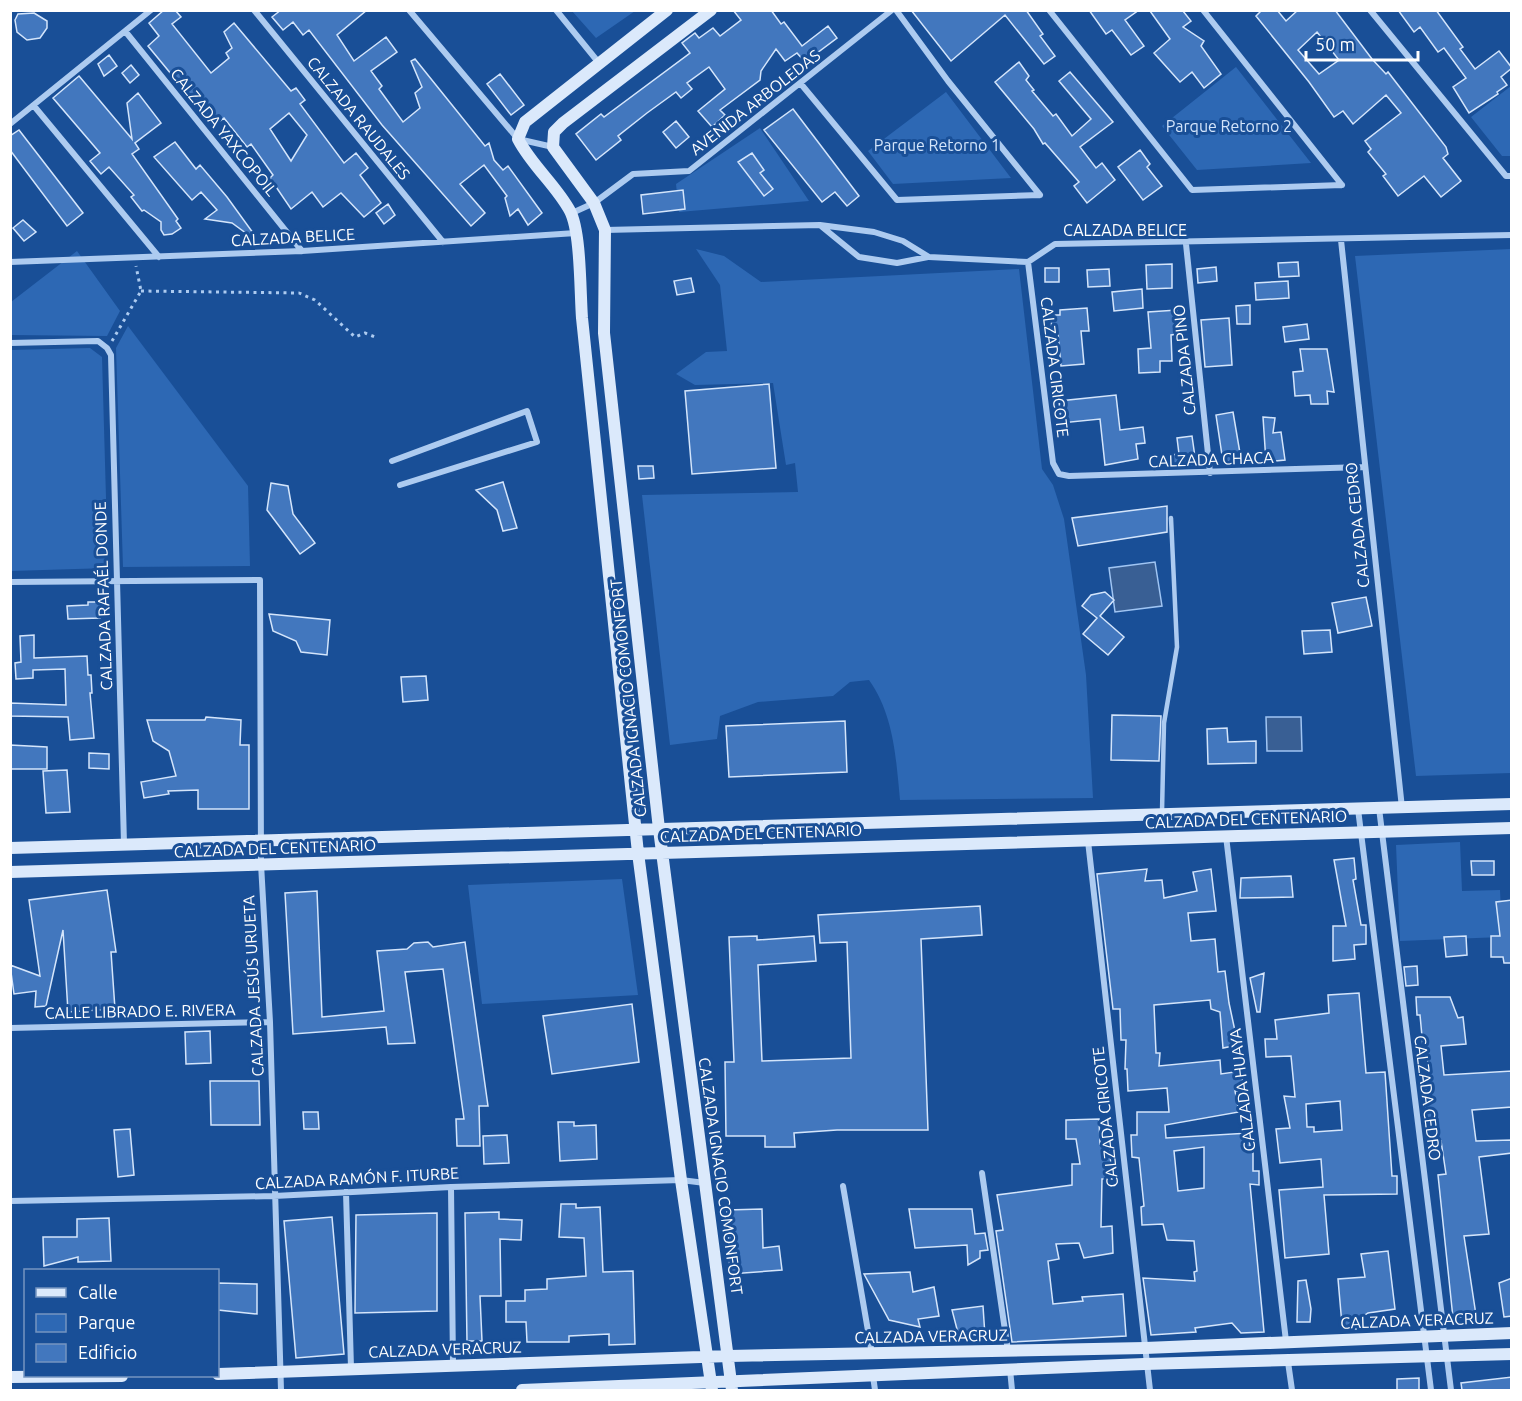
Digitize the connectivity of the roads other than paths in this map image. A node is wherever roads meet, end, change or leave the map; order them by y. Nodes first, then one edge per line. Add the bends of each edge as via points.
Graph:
1 (151, 10) edge
2 (254, 10) edge
3 (409, 10) edge
4 (556, 10) edge
5 (667, 10) edge
6 (892, 10) edge
7 (896, 10) edge
8 (1049, 10) edge
9 (1203, 10) edge
10 (1370, 10) edge
11 (710, 11) edge
12 (125, 31) junction
13 (599, 63) junction
14 (801, 84) junction
15 (34, 106) junction
16 (10, 124) edge
17 (518, 139) junction
18 (553, 147) junction
19 (1512, 176) edge
20 (594, 203) junction
21 (572, 213) junction
22 (820, 225) junction
23 (605, 231) junction
24 (576, 233) junction
25 (1512, 235) edge
26 (1341, 240) junction
27 (443, 242) junction
28 (1186, 244) junction
29 (302, 251) junction
30 (928, 256) junction
31 (159, 257) junction
32 (1028, 261) junction
33 (10, 262) edge
34 (10, 343) edge
35 (392, 461) dead end
36 (1364, 467) junction
37 (1210, 473) junction
38 (1059, 474) joint
39 (400, 485) dead end
40 (1171, 518) dead end
41 (116, 580) junction
42 (10, 582) edge
43 (1512, 804) edge
44 (1379, 808) junction
45 (1402, 808) junction
46 (1358, 809) junction
47 (1162, 814) junction
48 (1512, 828) edge
49 (659, 829) junction
50 (638, 830) junction
51 (1381, 831) junction
52 (1362, 832) junction
53 (1226, 836) junction
54 (1088, 840) junction
55 (263, 841) junction
56 (124, 845) junction
57 (10, 848) edge
58 (638, 853) junction
59 (662, 853) junction
60 (261, 864) junction
61 (10, 872) edge
62 (270, 1022) junction
63 (10, 1028) edge
64 (982, 1173) dead end
65 (681, 1180) junction
66 (705, 1182) junction
67 (843, 1186) dead end
68 (451, 1187) junction
69 (346, 1192) junction
70 (274, 1196) junction
71 (10, 1201) edge
72 (1512, 1334) edge
73 (1444, 1336) junction
74 (1425, 1337) junction
75 (1286, 1341) junction
76 (1144, 1348) junction
77 (1009, 1352) junction
78 (872, 1354) junction
79 (1512, 1354) edge
80 (1427, 1355) junction
81 (729, 1356) junction
82 (1447, 1356) junction
83 (709, 1357) junction
84 (1288, 1362) junction
85 (1146, 1364) junction
86 (453, 1365) junction
87 (351, 1368) junction
88 (1010, 1369) junction
89 (282, 1373) junction
90 (219, 1374) edge
91 (873, 1376) junction
92 (732, 1385) edge
93 (711, 1386) edge
94 (281, 1390) edge
95 (522, 1390) edge
96 (875, 1390) edge
97 (1012, 1390) edge
98 (1149, 1390) edge
99 (1292, 1390) edge
100 (1431, 1390) edge
101 (1450, 1390) edge

1 - 12 street
2 - 27 street, CALZADA RAUDALES
3 - 17 street
4 - 13 street
5 - 13 main road
6 - 14 street, AVENIDA ARBOLEDAS
7 - 14 street via 1040,195 897,200
8 - 9 street via 1192,190 1342,184
10 - 19 street via 1506,176
11 - 18 main road via 563,123 554,132
12 - 15 street
12 - 29 street, CALZADA YAXCOPOIL
13 - 17 main road via 525,122
14 - 20 street, AVENIDA ARBOLEDAS via 689,171 633,174
15 - 16 street
15 - 31 street
17 - 18 street
17 - 21 main road
18 - 20 main road, CALZADA IGNACIO COMONFORT
20 - 21 street, AVENIDA ARBOLEDAS
20 - 23 main road, CALZADA IGNACIO COMONFORT
21 - 24 main road, CALZADA IGNACIO COMONFORT
22 - 23 street
22 - 30 street via 903,240
22 - 30 street via 859,257 897,263
23 - 49 main road, CALZADA IGNACIO COMONFORT via 604,333
24 - 27 street, CALZADA BELICE
24 - 50 main road, CALZADA IGNACIO COMONFORT via 583,330
25 - 26 street, CALZADA BELICE
26 - 28 street, CALZADA BELICE
26 - 36 street, CALZADA CEDRO
27 - 29 street, CALZADA BELICE
28 - 32 street, CALZADA BELICE via 1055,244
28 - 37 street, CALZADA PINO
29 - 31 street, CALZADA BELICE
30 - 32 street
31 - 33 street, CALZADA BELICE
32 - 38 street, CALZADA CIRICOTE via 1053,463
34 - 41 street, CALZADA RAFAÉL DONDE via 98,341 111,355
35 - 39 street via 527,411 537,442
36 - 37 street, CALZADA CHACA
36 - 45 street, CALZADA CEDRO
37 - 38 street, CALZADA CHACA
40 - 47 lane via 1178,647 1164,723
41 - 42 street
41 - 55 street, CALZADA JESÚS URUETA via 260,580
41 - 56 street, CALZADA RAFAÉL DONDE
43 - 45 main road, CALZADA DEL CENTENARIO
44 - 45 main road, CALZADA DEL CENTENARIO
44 - 46 main road, CALZADA DEL CENTENARIO
44 - 51 street, CALZADA CEDRO
46 - 47 main road, CALZADA DEL CENTENARIO
46 - 52 street, CALZADA CEDRO
47 - 49 main road, CALZADA DEL CENTENARIO
48 - 51 main road, CALZADA DEL CENTENARIO
49 - 50 main road, CALZADA DEL CENTENARIO
49 - 59 main road, CALZADA IGNACIO COMONFORT
50 - 55 main road, CALZADA DEL CENTENARIO
50 - 58 main road, CALZADA IGNACIO COMONFORT
51 - 52 main road, CALZADA DEL CENTENARIO
51 - 73 street, CALZADA CEDRO
52 - 53 main road, CALZADA DEL CENTENARIO
52 - 74 street, CALZADA CEDRO
53 - 54 main road, CALZADA DEL CENTENARIO
53 - 75 street, CALZADA HUAYA
54 - 59 main road, CALZADA DEL CENTENARIO
54 - 76 street, CALZADA CIRICOTE
55 - 56 main road, CALZADA DEL CENTENARIO
55 - 60 street, CALZADA JESÚS URUETA
56 - 57 main road, CALZADA DEL CENTENARIO
58 - 59 main road, CALZADA DEL CENTENARIO
58 - 60 main road, CALZADA DEL CENTENARIO
58 - 65 main road, CALZADA IGNACIO COMONFORT
59 - 66 main road, CALZADA IGNACIO COMONFORT
60 - 61 main road, CALZADA DEL CENTENARIO
60 - 62 street, CALZADA JESÚS URUETA
62 - 63 street, CALLE LIBRADO E. RIVERA
62 - 70 street, CALZADA JESÚS URUETA
64 - 77 street
65 - 66 street, CALZADA RAMÓN F. ITURBE
65 - 68 street, CALZADA RAMÓN F. ITURBE
65 - 83 main road, CALZADA IGNACIO COMONFORT
66 - 81 main road, CALZADA IGNACIO COMONFORT
67 - 78 street
68 - 69 street, CALZADA RAMÓN F. ITURBE
68 - 86 street
69 - 70 street, CALZADA RAMÓN F. ITURBE
69 - 87 street, CALZADA VERACRUZ
70 - 71 street, CALZADA RAMÓN F. ITURBE
70 - 89 street, CALZADA JESÚS URUETA
72 - 73 main road, CALZADA VERACRUZ
73 - 74 main road, CALZADA VERACRUZ
73 - 82 street, CALZADA CEDRO
74 - 75 main road, CALZADA VERACRUZ
74 - 80 street, CALZADA CEDRO
75 - 76 main road, CALZADA VERACRUZ
76 - 77 main road, CALZADA VERACRUZ
76 - 85 street, CALZADA CIRICOTE
77 - 78 main road, CALZADA VERACRUZ
78 - 81 main road, CALZADA VERACRUZ
79 - 82 main road
80 - 82 main road
80 - 84 main road
80 - 100 street, CALZADA CEDRO
81 - 83 main road, CALZADA VERACRUZ
81 - 92 main road, CALZADA IGNACIO COMONFORT
82 - 101 street, CALZADA CEDRO
83 - 86 main road, CALZADA VERACRUZ
83 - 93 main road, CALZADA IGNACIO COMONFORT
84 - 85 main road
84 - 99 street
85 - 88 main road
85 - 98 street, CALZADA CIRICOTE
86 - 87 main road, CALZADA VERACRUZ
87 - 89 main road, CALZADA VERACRUZ
88 - 91 main road
88 - 97 street
89 - 90 main road, CALZADA VERACRUZ
89 - 94 street, CALZADA JESÚS URUETA
91 - 92 main road
91 - 96 street
92 - 93 main road
93 - 95 main road

